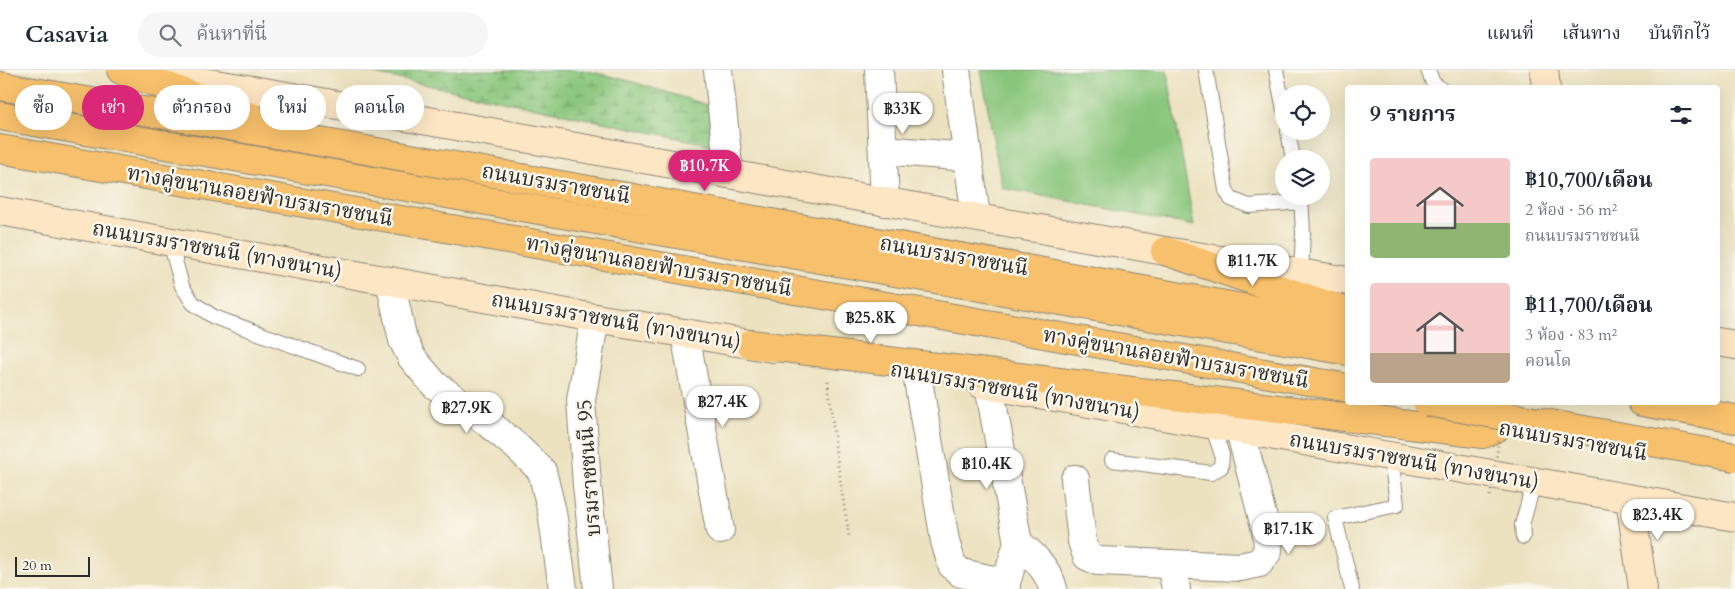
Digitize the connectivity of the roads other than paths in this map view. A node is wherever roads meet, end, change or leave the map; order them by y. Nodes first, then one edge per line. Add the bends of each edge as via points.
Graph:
1 (121, 70) edge
2 (128, 70) edge
3 (219, 70) edge
4 (718, 70) edge
5 (879, 70) edge
6 (956, 70) edge
7 (1206, 70) edge
8 (1276, 70) edge
9 (1428, 70) edge
10 (1544, 70) edge
11 (1279, 85) edge
12 (1436, 85) edge
13 (1546, 85) edge
14 (0, 86) edge
15 (253, 90) junction
16 (0, 116) edge
17 (0, 149) edge
18 (366, 150) junction
19 (883, 150) junction
20 (968, 157) junction
21 (0, 163) edge
22 (729, 174) junction
23 (885, 202) junction
24 (1275, 202) edge
25 (1301, 205) edge
26 (0, 211) edge
27 (976, 218) junction
28 (170, 242) junction
29 (1165, 251) junction
30 (1301, 273) junction
31 (1345, 280) edge
32 (390, 282) junction
33 (1345, 311) edge
34 (595, 318) junction
35 (1345, 326) edge
36 (685, 333) junction
37 (1720, 342) edge
38 (751, 344) junction
39 (1735, 345) edge
40 (1345, 350) edge
41 (358, 369) dead end
42 (918, 374) junction
43 (989, 386) junction
44 (1345, 387) edge
45 (1720, 397) edge
46 (1735, 400) edge
47 (1345, 401) edge
48 (1368, 405) edge
49 (1445, 405) edge
50 (1658, 405) edge
51 (1735, 419) edge
52 (1212, 425) junction
53 (1498, 429) junction
54 (1240, 430) junction
55 (1391, 457) junction
56 (1735, 457) edge
57 (1112, 460) dead end
58 (1735, 469) edge
59 (1075, 479) dead end
60 (1534, 482) junction
61 (1630, 499) junction
62 (1735, 517) edge
63 (720, 530) dead end
64 (1522, 538) dead end
65 (1018, 543) junction
66 (1173, 576) edge
67 (1006, 586) edge
68 (563, 589) edge
69 (598, 589) edge
70 (1053, 589) edge
71 (1352, 589) edge
72 (1643, 589) edge

1 - 18 main road via 246,116
2 - 15 main road
3 - 15 main road
4 - 22 street
5 - 19 street
6 - 20 street
7 - 24 lane via 1226,190 1232,199 1249,206
8 - 11 lane
9 - 12 lane
10 - 13 main road
14 - 18 main road, ถนนบรมราชชนนี
15 - 22 main road
16 - 40 main road, ทางคู่ขนานลอยฟ้าบรมราชชนนี
17 - 44 main road, ทางคู่ขนานลอยฟ้าบรมราชชนนี
18 - 35 main road, ถนนบรมราชชนนี
19 - 20 street
19 - 23 street
20 - 27 street
21 - 47 main road
22 - 23 main road
23 - 27 main road
25 - 30 lane
26 - 28 main road, ถนนบรมราชชนนี (ทางขนาน)
27 - 29 main road
28 - 32 main road, ถนนบรมราชชนนี (ทางขนาน)
28 - 41 lane via 182,286 193,303 214,317
29 - 30 main road
29 - 33 main road
30 - 31 main road
32 - 34 main road, ถนนบรมราชชนนี (ทางขนาน)
32 - 68 street via 403,340 412,358 435,385 482,418 542,471 552,512
34 - 36 main road, ถนนบรมราชชนนี (ทางขนาน)
34 - 69 street, บรมราชชนนี 95 via 581,400
36 - 38 main road, ถนนบรมราชชนนี (ทางขนาน)
36 - 63 street
37 - 39 main road
38 - 42 main road, ถนนบรมราชชนนี (ทางขนาน)
38 - 53 main road via 1483,434
42 - 43 main road, ถนนบรมราชชนนี (ทางขนาน)
42 - 67 street via 952,565 962,573
43 - 52 main road, ถนนบรมราชชนนี (ทางขนาน)
43 - 65 street
45 - 46 main road
48 - 53 main road, ถนนบรมราชชนนี
49 - 56 main road, bridge
50 - 51 main road
52 - 54 main road, ถนนบรมราชชนนี (ทางขนาน)
52 - 57 lane via 1222,455 1221,467 1211,473
53 - 58 main road, ถนนบรมราชชนนี
54 - 55 main road, ถนนบรมราชชนนี (ทางขนาน)
54 - 66 street via 1267,534 1268,551 1259,563
55 - 60 main road, ถนนบรมราชชนนี (ทางขนาน)
55 - 71 lane via 1397,506 1335,518
59 - 66 street via 1082,541 1087,556
60 - 61 main road, ถนนบรมราชชนนี (ทางขนาน)
60 - 64 lane via 1522,525
61 - 62 main road, ถนนบรมราชชนนี (ทางขนาน)
61 - 72 main road
65 - 67 street
65 - 70 street via 1034,557 1051,580

